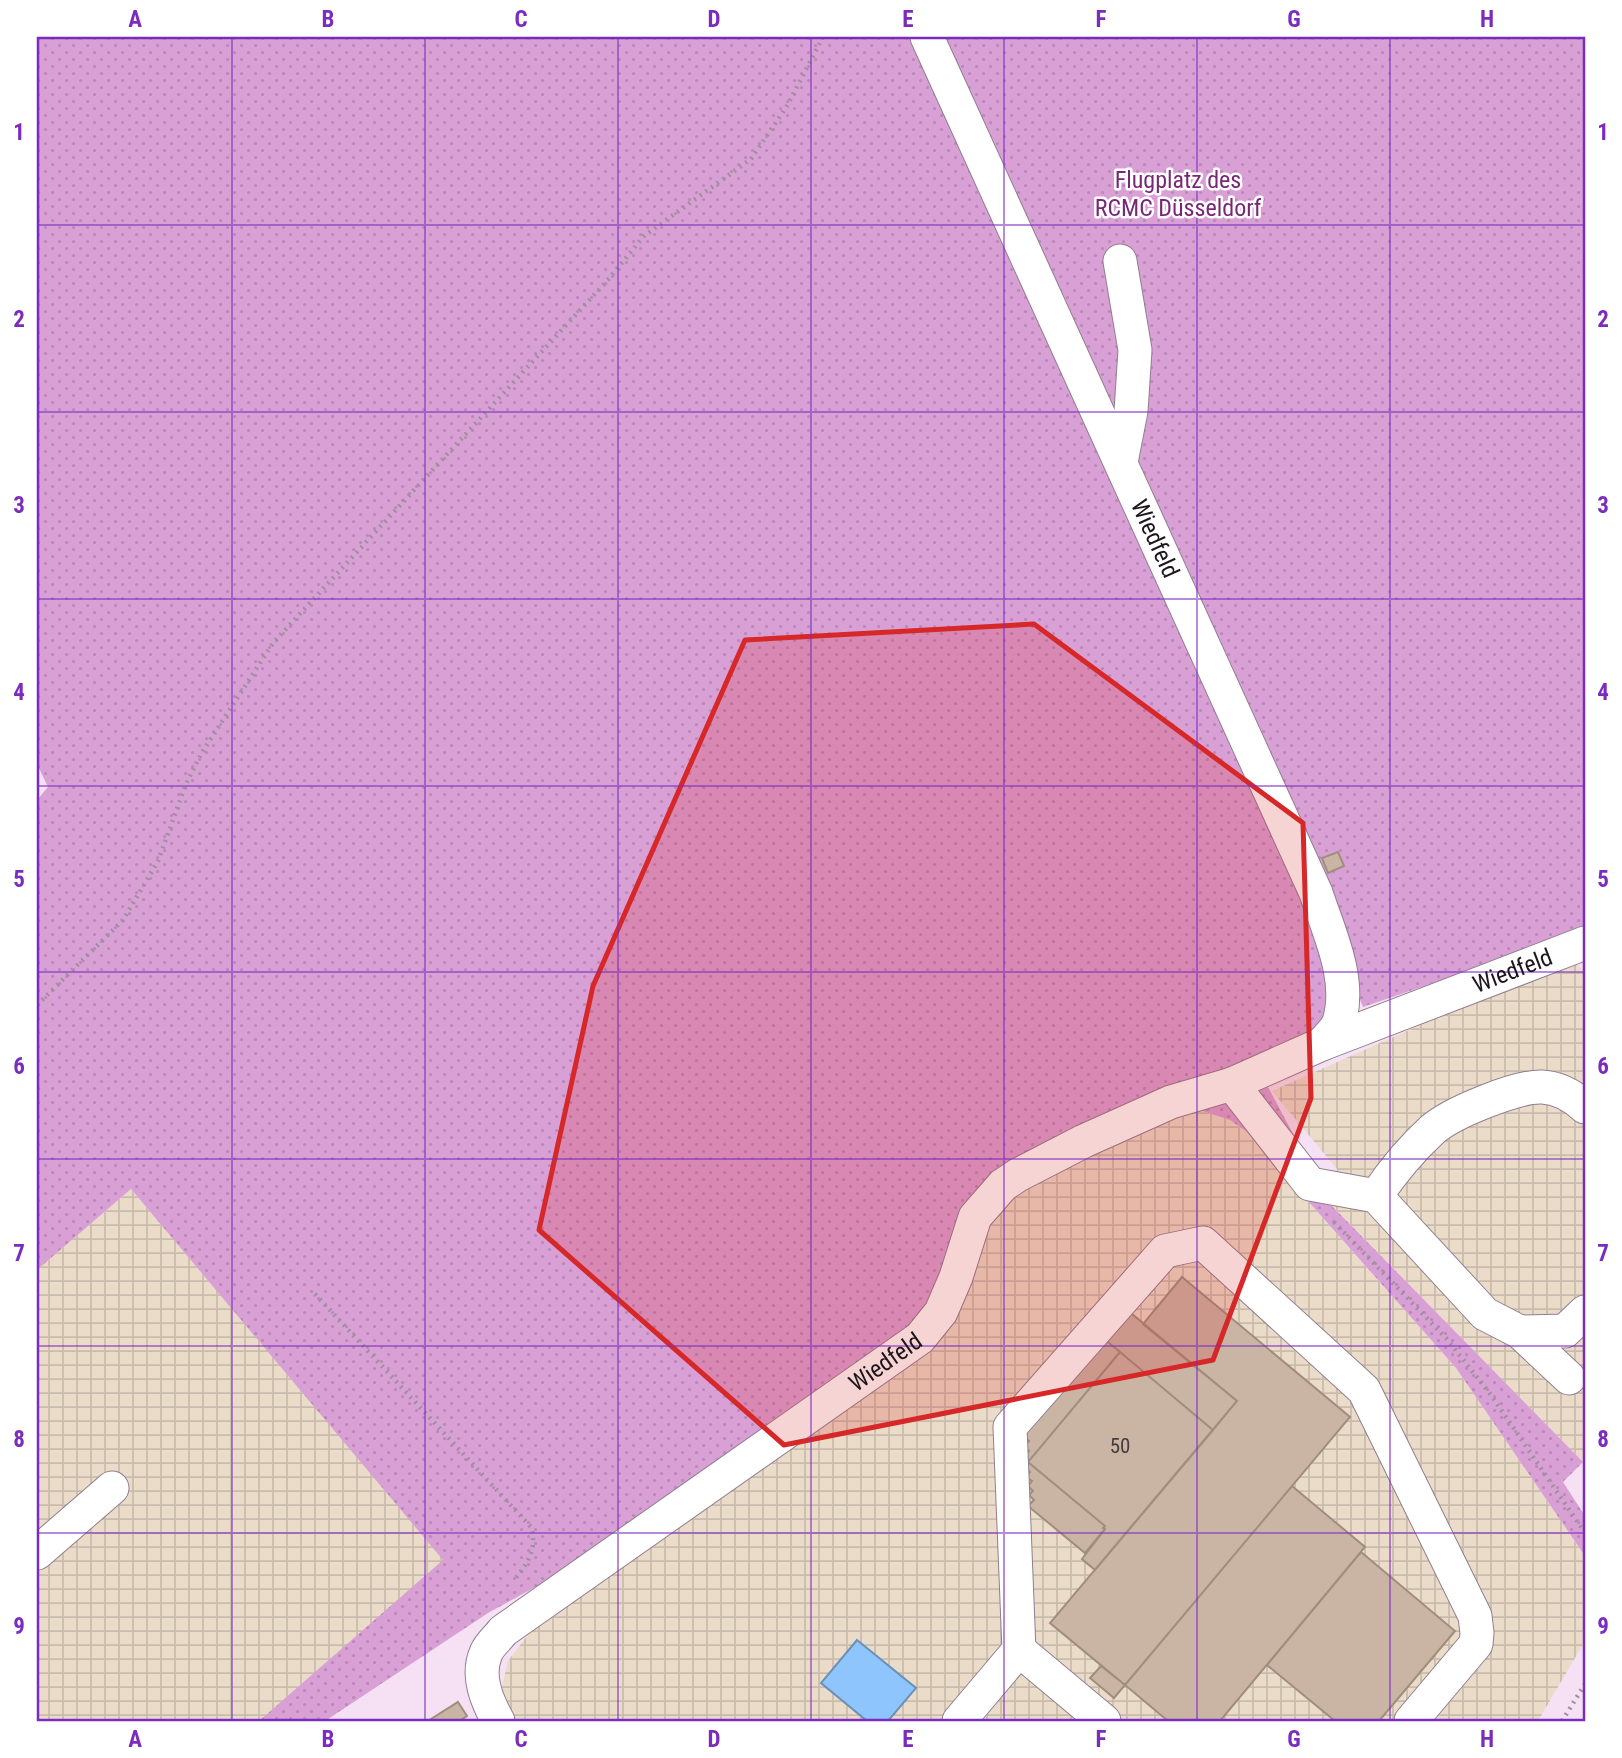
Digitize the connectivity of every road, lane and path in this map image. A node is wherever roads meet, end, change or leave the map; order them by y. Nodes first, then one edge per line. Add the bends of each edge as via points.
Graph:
1 (823, 37) edge
2 (927, 37) edge
3 (1119, 261) dead end
4 (1122, 462) junction
5 (1585, 943) edge
6 (37, 1005) edge
7 (1322, 1044) junction
8 (1232, 1084) junction
9 (1585, 1107) edge
10 (1310, 1184) junction
11 (1376, 1196) junction
12 (315, 1294) dead end
13 (1585, 1312) edge
14 (1520, 1332) junction
15 (1569, 1378) dead end
16 (112, 1488) dead end
17 (1585, 1533) edge
18 (37, 1553) edge
19 (508, 1588) dead end
20 (1019, 1650) junction
21 (1585, 1684) edge
22 (498, 1721) edge
23 (959, 1721) edge
24 (1104, 1721) edge
25 (1411, 1721) edge
26 (1562, 1721) edge

1 - 6 path via 787,106 751,159 644,236 273,643 201,754 158,861 123,920
2 - 4 street, Wiedfeld
3 - 4 street via 1135,349 1135,381
4 - 7 street, Wiedfeld via 1316,893 1339,959 1338,1024
5 - 7 street, Wiedfeld
7 - 8 street, Wiedfeld
8 - 10 street
8 - 22 street, Wiedfeld via 1159,1108 1084,1141 1003,1185 975,1217 941,1312 920,1338 503,1631 486,1653 482,1672 484,1690
9 - 11 street via 1571,1094 1541,1087 1489,1099 1434,1128 1398,1164
10 - 11 street
10 - 17 path via 1319,1206 1446,1338 1491,1395
11 - 14 street via 1485,1314
12 - 19 path via 531,1527 535,1541 530,1556
13 - 14 street via 1565,1331
14 - 15 street
16 - 18 street
20 - 23 street
20 - 24 street
20 - 25 street via 1010,1427 1165,1251 1203,1243 1364,1390 1475,1616 1476,1644
21 - 26 path

